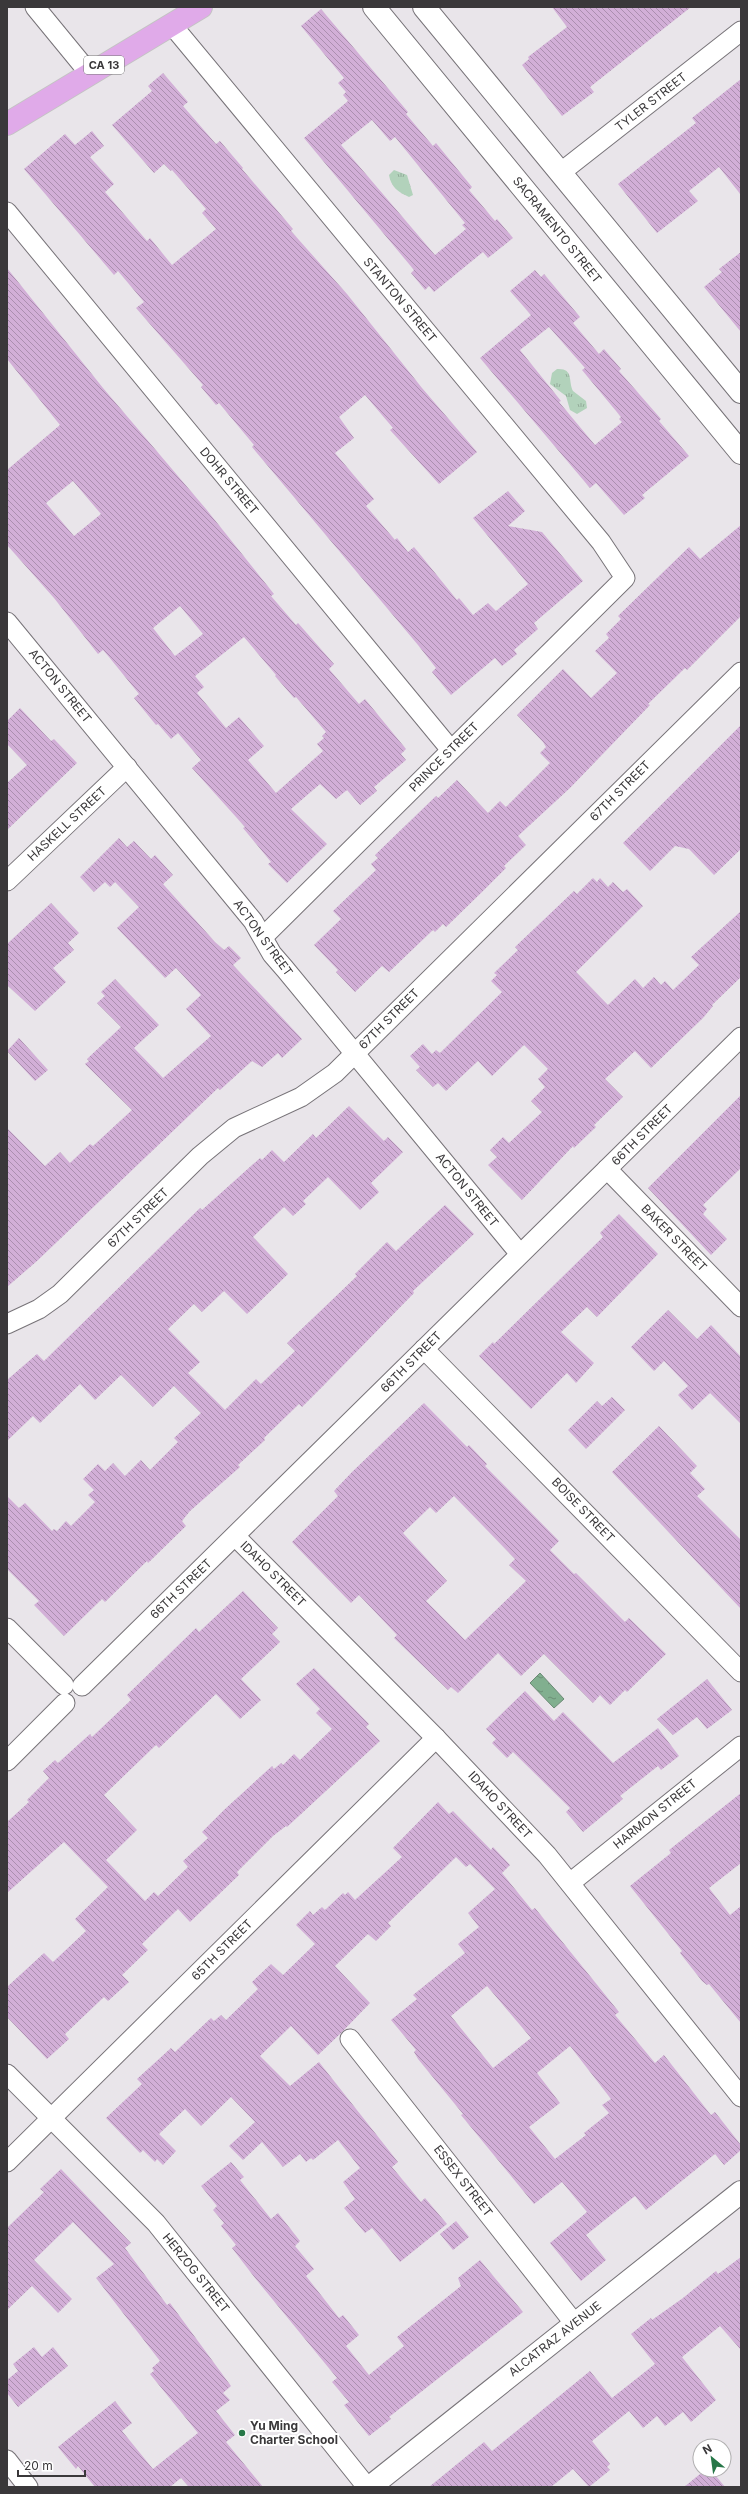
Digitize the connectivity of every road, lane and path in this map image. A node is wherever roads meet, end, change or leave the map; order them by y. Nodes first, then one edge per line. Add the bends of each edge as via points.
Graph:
1 (35, 7) edge
2 (202, 7) edge
3 (374, 7) edge
4 (424, 7) edge
5 (172, 25) junction
6 (741, 31) edge
7 (90, 74) junction
8 (7, 124) edge
9 (560, 173) junction
10 (7, 212) edge
11 (741, 392) edge
12 (741, 453) edge
13 (625, 578) joint
14 (7, 622) edge
15 (741, 672) edge
16 (451, 750) junction
17 (127, 767) junction
18 (7, 881) edge
19 (263, 937) junction
20 (741, 1037) edge
21 (354, 1054) junction
22 (607, 1169) junction
23 (520, 1254) junction
24 (741, 1307) edge
25 (7, 1324) edge
26 (424, 1349) junction
27 (235, 1536) junction
28 (7, 1628) edge
29 (741, 1672) edge
30 (70, 1691) junction
31 (436, 1738) junction
32 (741, 1746) edge
33 (7, 1760) edge
34 (570, 1883) junction
35 (350, 2039) dead end
36 (7, 2074) edge
37 (741, 2097) edge
38 (51, 2118) junction
39 (7, 2162) edge
40 (741, 2192) edge
41 (575, 2324) junction
42 (7, 2460) edge
43 (28, 2487) edge
44 (368, 2487) edge

1 - 7 street
2 - 5 main road, CA 13
3 - 12 street, SACRAMENTO STREET
4 - 9 street
5 - 7 main road, CA 13
5 - 13 street, STANTON STREET via 601,542
6 - 9 street, TYLER STREET
7 - 8 main road, CA 13
9 - 11 street
10 - 16 street, DOHR STREET
13 - 16 street, PRINCE STREET
14 - 17 street, ACTON STREET
15 - 21 street, 67TH STREET
16 - 19 street, PRINCE STREET
17 - 18 street, HASKELL STREET
17 - 19 street, ACTON STREET
19 - 21 street, ACTON STREET via 272,954
20 - 22 street, 66TH STREET
21 - 23 street, ACTON STREET
21 - 25 street, 67TH STREET via 301,1097 234,1128 200,1156 60,1294 39,1309
22 - 23 street, 66TH STREET
22 - 24 street, BAKER STREET
23 - 26 street, 66TH STREET
26 - 27 street, 66TH STREET
26 - 29 street, BOISE STREET
27 - 30 street, 66TH STREET
27 - 31 street, IDAHO STREET
28 - 30 street
30 - 33 street, 66TH STREET
31 - 34 street, IDAHO STREET via 547,1855
31 - 38 street, 65TH STREET
32 - 34 street, HARMON STREET
34 - 37 street, IDAHO STREET
35 - 41 street, ESSEX STREET
36 - 38 street, HERZOG STREET
38 - 39 street, 65TH STREET
38 - 44 street, HERZOG STREET via 156,2223
40 - 41 street, ALCATRAZ AVENUE
41 - 44 street, ALCATRAZ AVENUE
42 - 43 street

